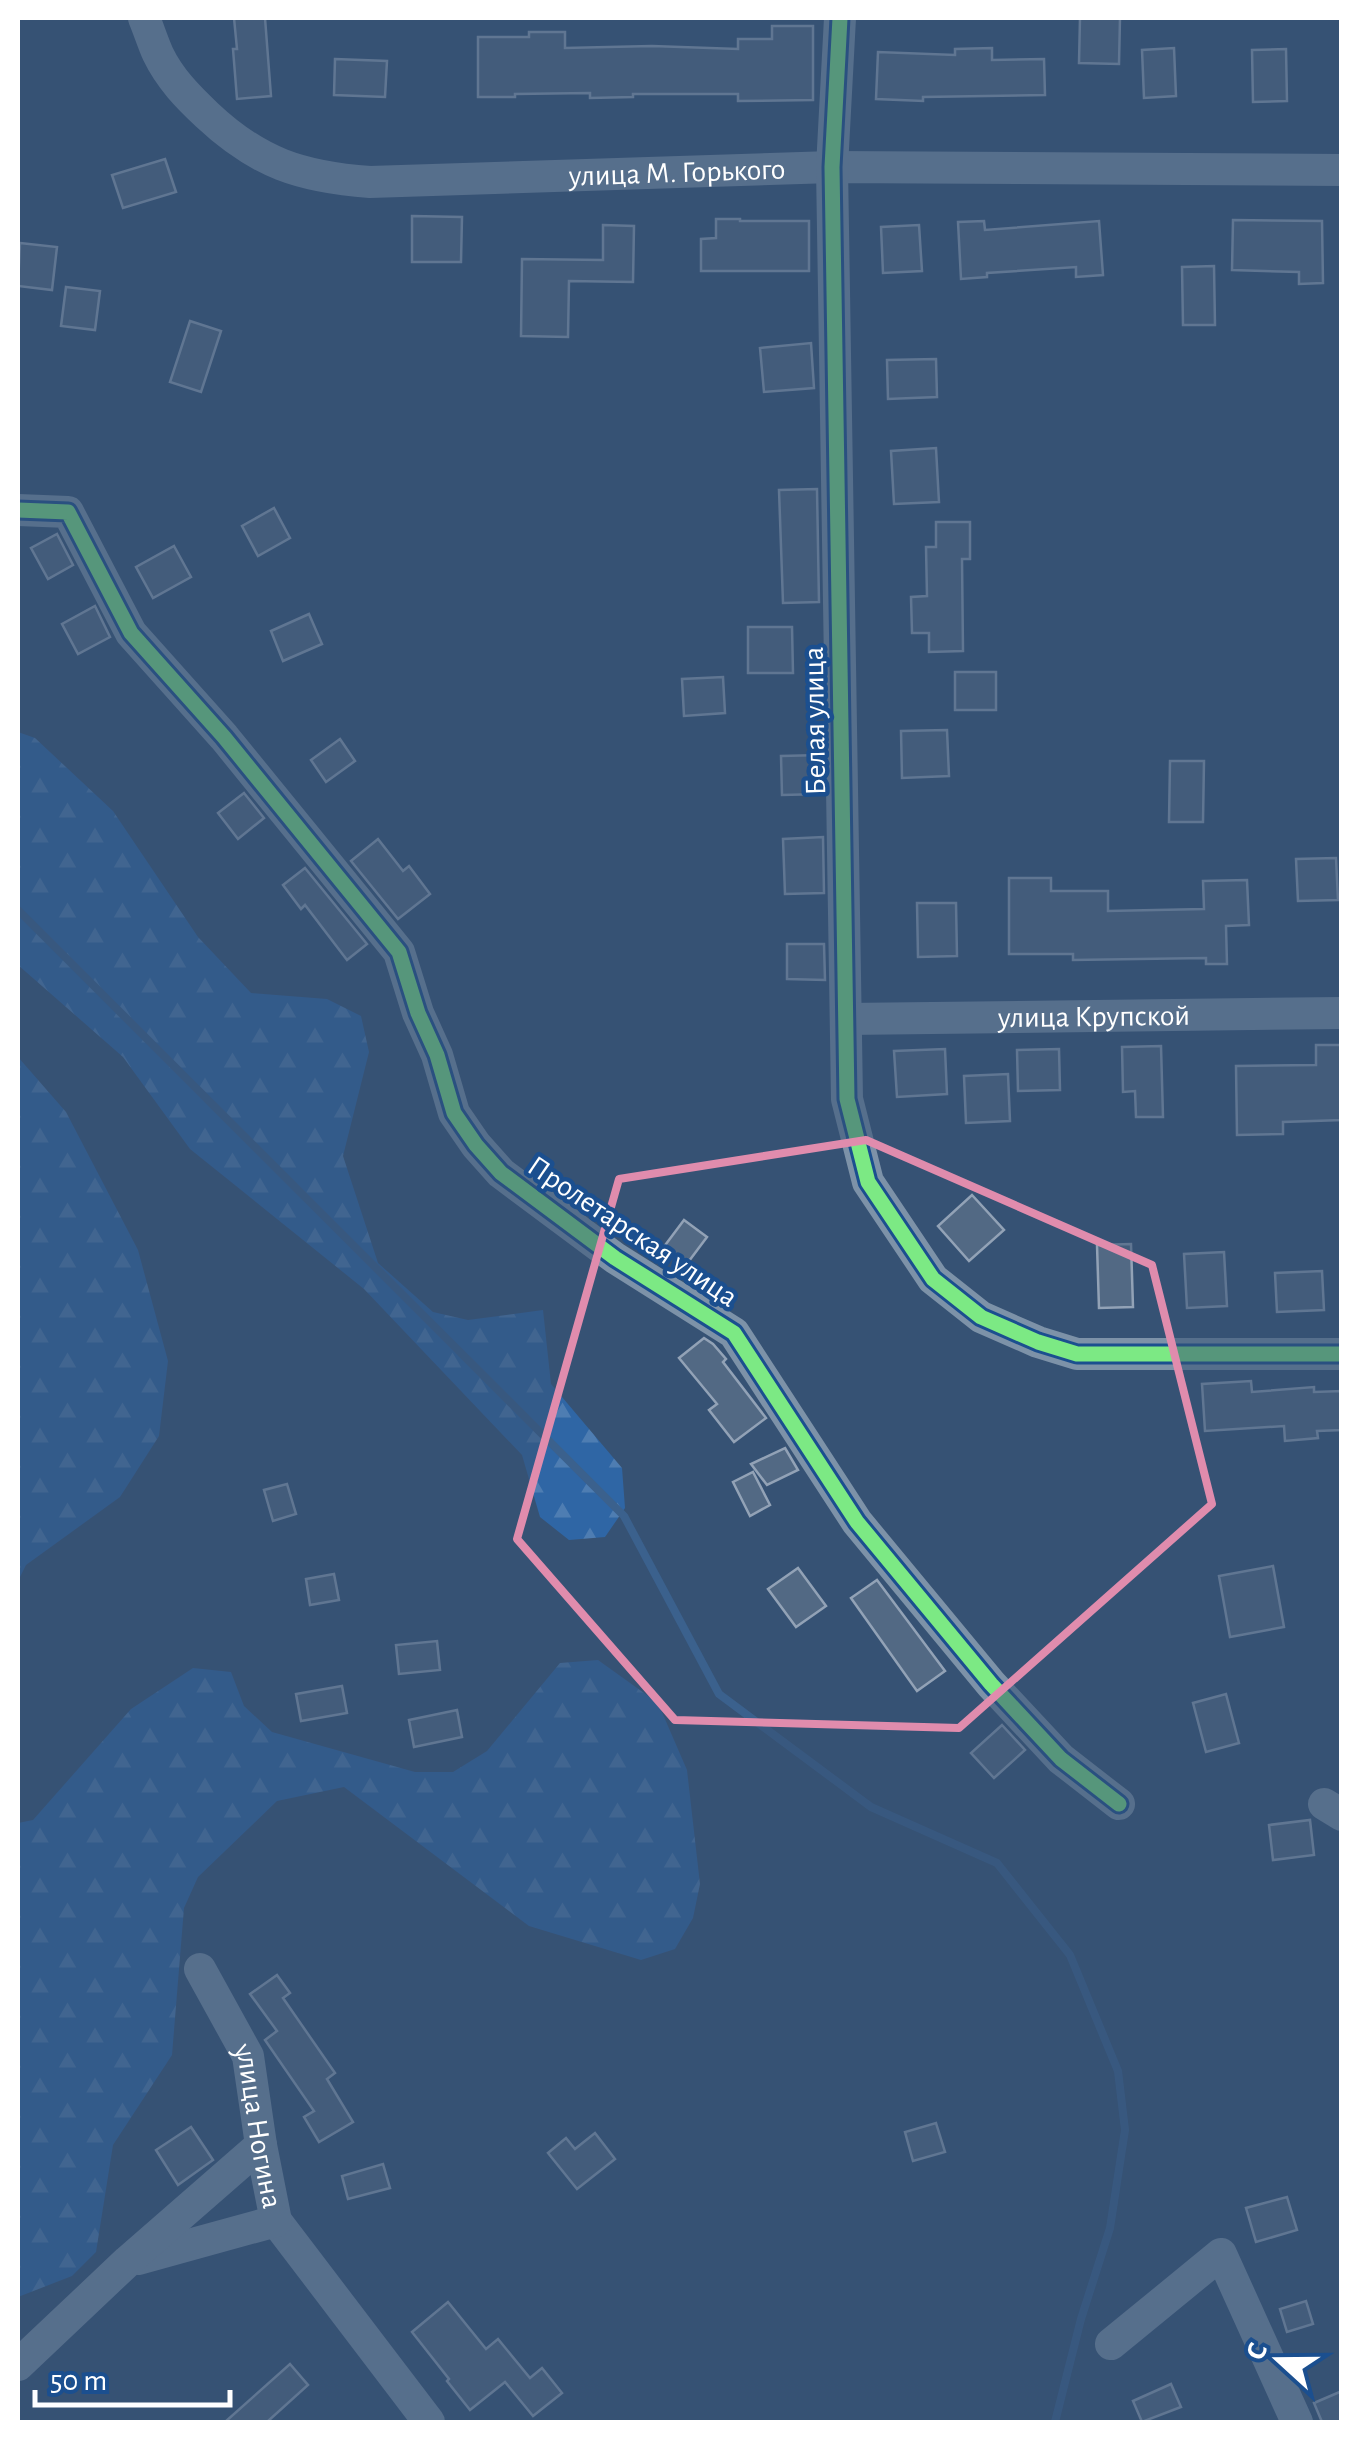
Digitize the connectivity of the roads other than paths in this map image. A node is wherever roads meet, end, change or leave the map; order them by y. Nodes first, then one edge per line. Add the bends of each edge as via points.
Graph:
1 (144, 18) edge
2 (840, 18) edge
3 (832, 167) junction
4 (1342, 170) edge
5 (18, 510) edge
6 (1342, 1013) edge
7 (846, 1019) junction
8 (1342, 1354) edge
9 (1119, 1804) dead end
10 (200, 1969) dead end
11 (261, 2146) junction
12 (276, 2221) junction
13 (128, 2261) junction
14 (1110, 2344) dead end
15 (18, 2366) edge
16 (430, 2422) edge
17 (1297, 2422) edge

1 - 3 street, улица М. Горького via 183,93 224,131 255,154 329,179
2 - 3 street, Белая улица
3 - 4 street, улица М. Горького
3 - 7 street, Белая улица
5 - 9 street, Пролетарская улица via 68,512 131,633 399,952 454,1113 476,1145 501,1173 615,1258 734,1333 856,1522 1002,1696 1061,1758
6 - 7 street, улица Крупской
7 - 8 street, Белая улица via 847,1099 868,1182 934,1280 981,1317 1077,1354
10 - 11 street, улица Ногина via 248,2056
11 - 12 street, улица Ногина
11 - 13 street
12 - 13 street
12 - 16 street, улица Ногина
13 - 15 street
14 - 17 street via 1220,2254

